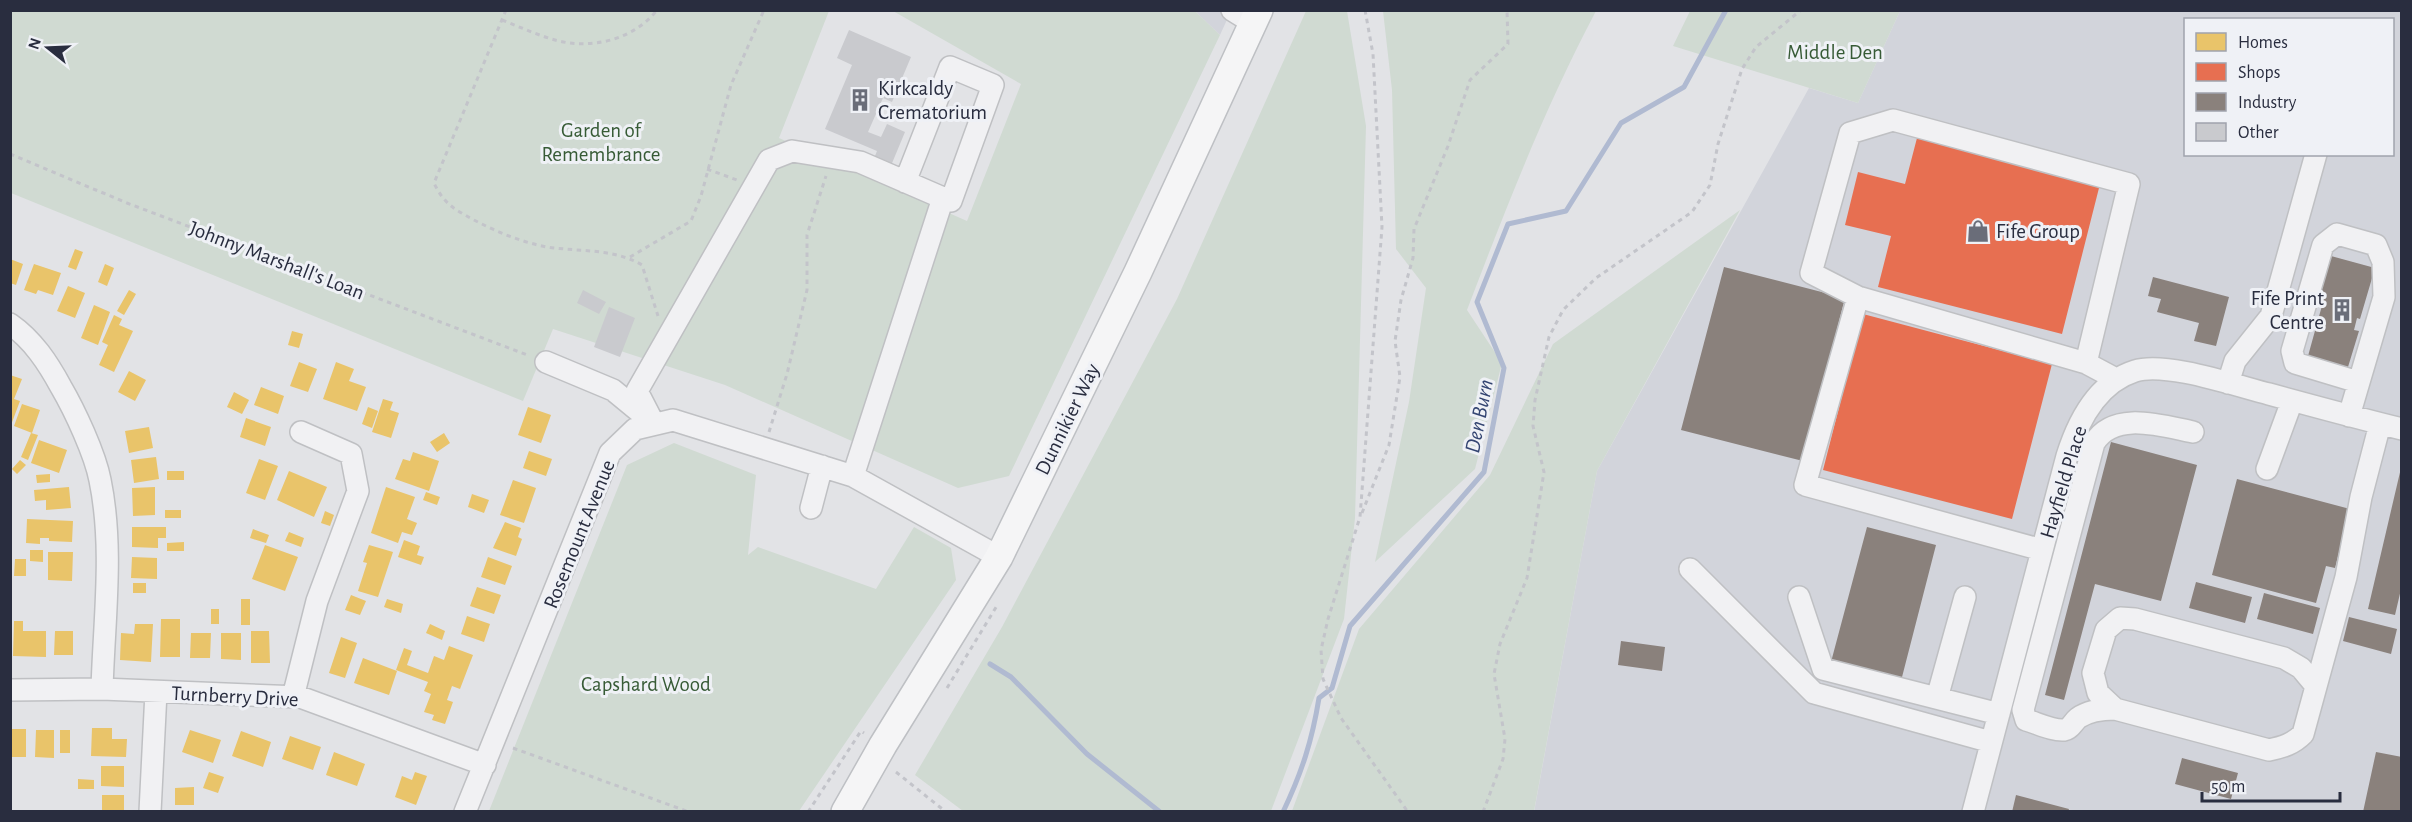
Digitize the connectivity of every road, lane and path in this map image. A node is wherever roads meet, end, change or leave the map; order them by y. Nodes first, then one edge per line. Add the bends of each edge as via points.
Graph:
1 (506, 10) edge
2 (657, 10) edge
3 (764, 10) edge
4 (1365, 10) edge
5 (1507, 10) edge
6 (1801, 10) edge
7 (1248, 15) edge
8 (502, 20) junction
9 (10, 154) edge
10 (2315, 156) edge
11 (832, 158) junction
12 (707, 169) junction
13 (906, 182) junction
14 (754, 187) junction
15 (943, 198) junction
16 (629, 258) junction
17 (1858, 297) junction
18 (10, 324) edge
19 (667, 340) junction
20 (546, 362) joint
21 (2086, 363) junction
22 (2116, 379) junction
23 (2358, 382) junction
24 (2228, 383) junction
25 (2292, 400) junction
26 (2349, 416) junction
27 (654, 424) junction
28 (2380, 424) junction
29 (2402, 429) edge
30 (301, 432) dead end
31 (2193, 432) dead end
32 (764, 448) junction
33 (822, 466) junction
34 (2268, 469) dead end
35 (853, 476) junction
36 (811, 508) dead end
37 (1360, 517) junction
38 (2042, 550) junction
39 (999, 557) junction
40 (1690, 569) dead end
41 (1799, 597) dead end
42 (1965, 597) dead end
43 (2316, 686) junction
44 (102, 689) junction
45 (10, 690) edge
46 (156, 692) junction
47 (293, 697) junction
48 (1936, 698) junction
49 (2115, 709) junction
50 (1999, 714) junction
51 (494, 741) junction
52 (1991, 742) junction
53 (484, 765) junction
54 (896, 772) dead end
55 (150, 812) edge
56 (465, 812) edge
57 (689, 812) edge
58 (844, 812) edge
59 (946, 812) edge
60 (1408, 812) edge
61 (1483, 812) edge
62 (1973, 812) edge

1 - 8 path
2 - 8 path via 638,28 615,40 581,43 556,41
3 - 12 path via 731,85
4 - 37 path via 1373,54 1382,227
5 - 37 path via 1508,44 1470,81 1414,229 1413,258 1395,340 1400,377 1389,445
6 - 61 path via 1756,47 1742,69 1718,144 1710,185 1692,212 1596,278 1563,310 1550,337 1533,426 1544,472 1527,578 1500,644 1494,674 1505,739 1503,759
7 - 39 main road, Dunnikier Way via 1138,272
8 - 16 path via 434,183 442,199 505,236 546,247
9 - 20 path, Johnny Marshall's Loan via 127,203
10 - 24 street via 2271,316 2235,361
11 - 13 street via 860,162
11 - 14 street via 792,151 769,160
11 - 32 path via 807,235 807,290
12 - 14 path
12 - 16 path via 692,222
13 - 15 street
13 - 15 street via 950,67 993,85 951,201
14 - 19 street
15 - 35 street
16 - 19 path via 642,265
17 - 21 street
17 - 21 street via 1811,273 1850,133 1893,120 2128,184
17 - 38 street via 1805,485
18 - 44 street via 24,334 48,364 73,408 100,478 107,538
19 - 27 street via 637,391
20 - 27 street via 613,390
21 - 22 street
22 - 24 street, Hayfield Place via 2137,370 2157,368
22 - 38 street, Hayfield Place via 2088,406 2076,429
23 - 23 street via 2384,297 2383,262 2376,245 2337,234 2323,245 2292,351 2295,363
23 - 26 street
24 - 25 street, Hayfield Place
25 - 26 street, Hayfield Place
25 - 34 street
26 - 28 street, Hayfield Place
27 - 32 street, Rosemount Avenue via 673,420
27 - 51 street, Rosemount Avenue via 635,429 610,453
28 - 29 street, Hayfield Place
28 - 43 street via 2346,577
30 - 47 street via 351,454 358,491 317,601
31 - 49 street via 2135,423 2113,425 2101,432 2094,443 2023,710 2026,720 2061,730 2078,718
32 - 33 street, Rosemount Avenue
33 - 35 street, Rosemount Avenue
33 - 36 street
35 - 39 street, Rosemount Avenue
37 - 60 path via 1328,619 1321,650 1323,679 1341,718
38 - 50 street, Hayfield Place
39 - 58 main road, Dunnikier Way
40 - 52 street via 1814,693
41 - 48 street via 1823,669
42 - 48 street
43 - 49 street via 2302,734 2285,747 2269,750
43 - 49 street via 2301,668 2284,658 2120,618 2106,630 2093,673 2098,693
44 - 45 street, Turnberry Drive
44 - 46 street, Turnberry Drive
46 - 47 street, Turnberry Drive
46 - 55 street
47 - 53 street, Turnberry Drive
48 - 50 street
50 - 52 street, Hayfield Place
51 - 53 street, Rosemount Avenue
51 - 57 path
52 - 62 street, Hayfield Place
53 - 56 street, Rosemount Avenue
54 - 59 path

